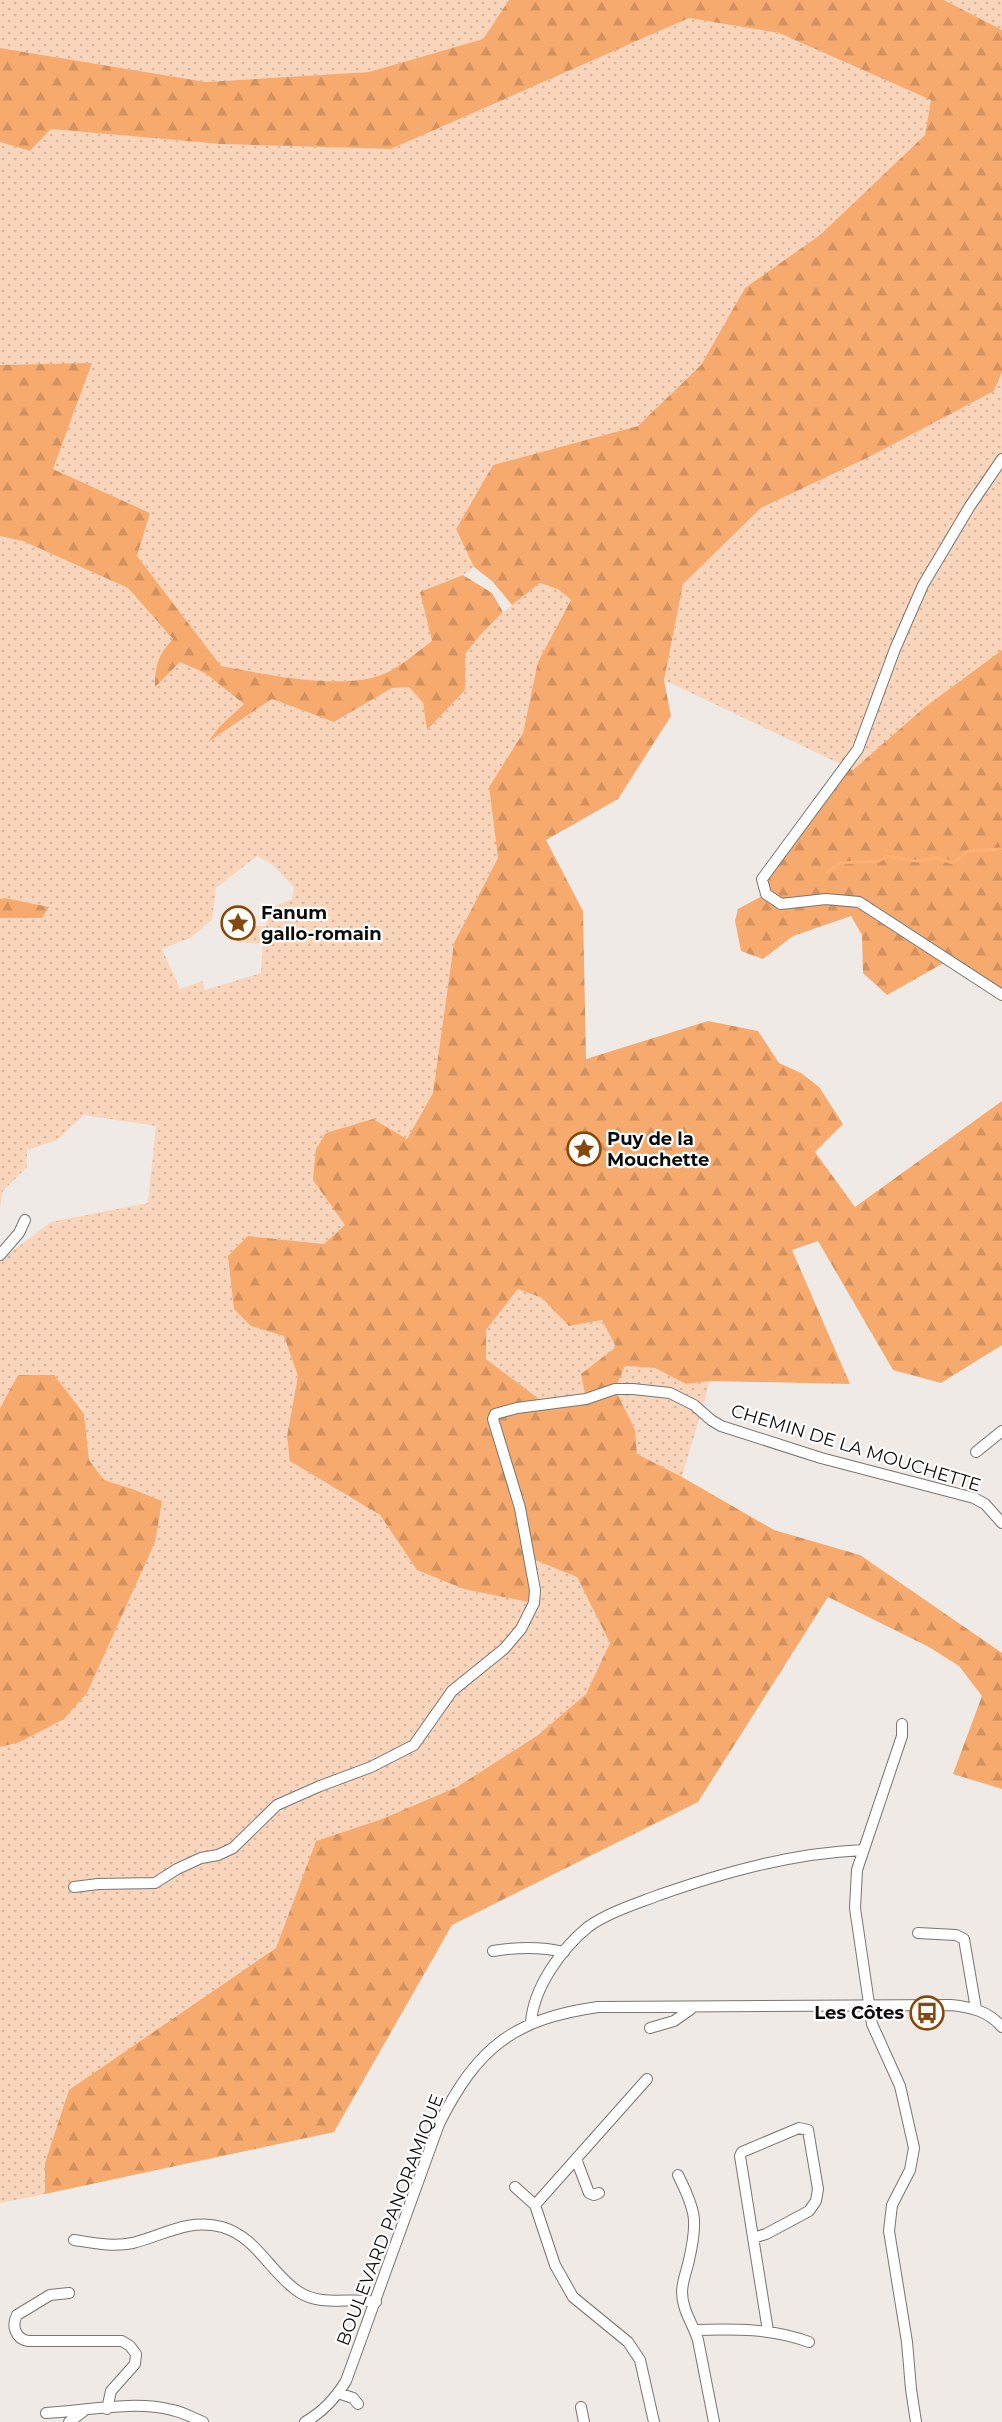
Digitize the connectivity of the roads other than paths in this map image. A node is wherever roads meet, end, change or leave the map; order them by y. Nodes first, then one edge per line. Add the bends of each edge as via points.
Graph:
1 (1002, 459) edge
2 (1002, 995) edge
3 (25, 1220) dead end
4 (0, 1255) edge
5 (1002, 1431) edge
6 (976, 1452) dead end
7 (1002, 1522) edge
8 (902, 1724) dead end
9 (863, 1850) junction
10 (74, 1887) dead end
11 (918, 1933) dead end
12 (493, 1951) dead end
13 (564, 1952) junction
14 (868, 2007) junction
15 (691, 2008) junction
16 (976, 2009) junction
17 (531, 2023) junction
18 (1002, 2027) edge
19 (650, 2028) dead end
20 (647, 2079) dead end
21 (576, 2159) junction
22 (678, 2175) dead end
23 (515, 2187) dead end
24 (599, 2193) dead end
25 (535, 2205) junction
26 (753, 2238) junction
27 (74, 2240) dead end
28 (69, 2293) dead end
29 (376, 2302) junction
30 (695, 2330) junction
31 (768, 2331) junction
32 (809, 2342) dead end
33 (338, 2393) junction
34 (358, 2404) dead end
35 (581, 2407) dead end
36 (107, 2409) junction
37 (84, 2411) junction
38 (46, 2413) dead end
39 (69, 2422) edge
40 (202, 2422) edge
41 (305, 2422) edge
42 (584, 2422) edge
43 (654, 2422) edge
44 (714, 2422) edge
45 (916, 2422) edge

1 - 2 street via 923,585 858,748 762,879 766,894 781,904 826,899 859,902
3 - 4 street
5 - 6 street
7 - 10 street, CHEMIN DE LA MOUCHETTE via 974,1498 821,1458 722,1426 694,1404 670,1393 615,1389 586,1399 495,1414 493,1419 520,1508 535,1590 527,1619 504,1649 452,1691 414,1745 277,1805 232,1848 201,1858 155,1883
8 - 9 street via 902,1736
9 - 13 street via 742,1868 694,1883 623,1908 589,1927
9 - 14 street via 857,1870 855,1908
11 - 16 street via 964,1939
12 - 13 street via 518,1947
13 - 17 street via 532,2008
14 - 15 street, BOULEVARD PANORAMIQUE
14 - 16 street, BOULEVARD PANORAMIQUE
14 - 45 street via 900,2086 914,2148 910,2170 892,2205 889,2231
15 - 17 street, BOULEVARD PANORAMIQUE via 598,2007
15 - 19 street via 674,2021
16 - 18 street
17 - 29 street, BOULEVARD PANORAMIQUE via 491,2050 455,2093 440,2124
20 - 21 street
21 - 24 street via 589,2193
21 - 25 street
22 - 30 street via 696,2220 682,2292 687,2318
23 - 25 street
25 - 43 street via 555,2265 573,2297 628,2342 640,2360
26 - 26 street via 742,2152 799,2128 808,2130 818,2189 816,2201 809,2211
26 - 31 street
27 - 29 street via 112,2246 184,2226 222,2227 249,2241 299,2293 326,2300
28 - 36 street via 50,2295 17,2315 14,2327 17,2336 28,2341 122,2341 130,2346 136,2354 135,2364 111,2391
29 - 33 street, BOULEVARD PANORAMIQUE via 354,2363
30 - 31 street
30 - 44 street
31 - 32 street
33 - 34 street
33 - 41 street, BOULEVARD PANORAMIQUE
35 - 42 street
36 - 37 street
36 - 40 street via 159,2407
37 - 38 street
37 - 39 street

